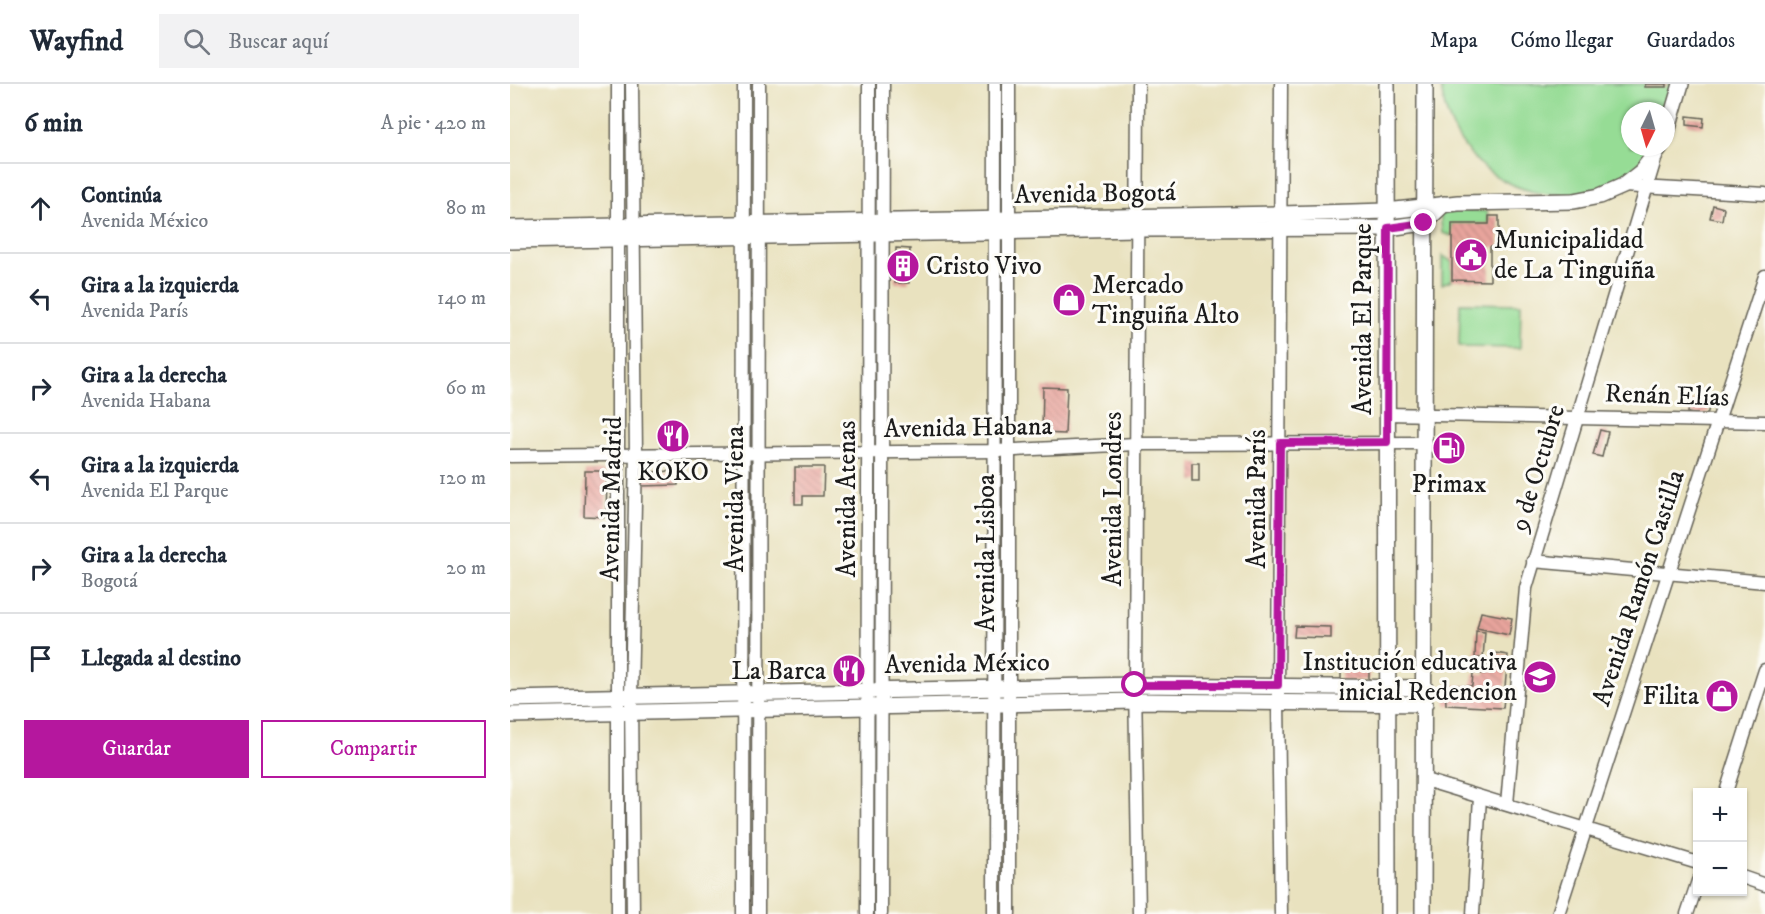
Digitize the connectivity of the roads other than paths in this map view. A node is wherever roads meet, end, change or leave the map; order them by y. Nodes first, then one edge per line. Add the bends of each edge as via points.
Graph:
1 (618, 84) edge
2 (632, 84) edge
3 (744, 84) edge
4 (759, 84) edge
5 (869, 84) edge
6 (883, 84) edge
7 (995, 84) edge
8 (1009, 84) edge
9 (1138, 84) edge
10 (1281, 84) edge
11 (1387, 84) edge
12 (1425, 84) edge
13 (1680, 84) edge
14 (1675, 102) edge
15 (1654, 156) edge
16 (1656, 156) edge
17 (1623, 186) junction
18 (1646, 187) junction
19 (1765, 194) edge
20 (1444, 204) junction
21 (1423, 206) junction
22 (1387, 211) junction
23 (1281, 220) junction
24 (1137, 223) junction
25 (1424, 223) junction
26 (1002, 226) junction
27 (510, 228) edge
28 (876, 228) junction
29 (1384, 228) junction
30 (743, 231) junction
31 (760, 231) junction
32 (625, 232) junction
33 (510, 241) edge
34 (1765, 276) edge
35 (1387, 414) junction
36 (1426, 415) junction
37 (1579, 417) junction
38 (1717, 420) junction
39 (1765, 422) edge
40 (1387, 442) junction
41 (1280, 443) junction
42 (1426, 443) junction
43 (1136, 444) junction
44 (1002, 451) junction
45 (744, 452) junction
46 (757, 452) junction
47 (870, 453) junction
48 (883, 453) junction
49 (636, 454) junction
50 (619, 455) junction
51 (510, 456) edge
52 (1533, 561) junction
53 (1669, 572) junction
54 (1765, 582) edge
55 (1765, 670) edge
56 (1135, 685) junction
57 (1278, 685) junction
58 (1386, 687) junction
59 (1001, 688) junction
60 (1425, 688) junction
61 (875, 690) junction
62 (510, 699) edge
63 (750, 701) junction
64 (1136, 701) junction
65 (1278, 701) junction
66 (625, 704) junction
67 (1387, 704) junction
68 (1425, 704) junction
69 (1002, 705) junction
70 (876, 707) junction
71 (510, 715) edge
72 (1425, 780) junction
73 (1727, 788) edge
74 (1480, 797) junction
75 (1507, 804) junction
76 (1585, 828) junction
77 (1693, 861) edge
78 (1747, 879) edge
79 (1765, 885) edge
80 (1693, 896) edge
81 (618, 914) edge
82 (633, 914) edge
83 (742, 914) edge
84 (758, 914) edge
85 (867, 914) edge
86 (881, 914) edge
87 (994, 914) edge
88 (1009, 914) edge
89 (1140, 914) edge
90 (1281, 914) edge
91 (1388, 914) edge
92 (1423, 914) edge
93 (1473, 914) edge
94 (1558, 914) edge
95 (1687, 914) edge

1 - 32 street, Avenida Madrid
2 - 32 street, Avenida Madrid
3 - 30 street, Avenida Viena
4 - 31 street, Avenida Viena
5 - 28 street, Avenida Atenas
6 - 28 street, Avenida Atenas
7 - 26 street, Avenida Lisboa
8 - 26 street, Avenida Lisboa
9 - 24 street, Avenida Londres
10 - 23 street, Avenida París
11 - 22 street, Avenida El Parque
12 - 21 street
13 - 14 street
15 - 17 street, Avenida Bogotá
16 - 18 street, 9 de Octubre
17 - 18 street
17 - 20 street, Avenida Bogotá via 1575,201
18 - 19 street
18 - 37 street, 9 de Octubre
20 - 21 street, Avenida Bogotá
20 - 25 street
21 - 22 street, Avenida Bogotá
21 - 25 street
22 - 23 street, Avenida Bogotá
22 - 29 street, Avenida El Parque
23 - 24 street, Avenida Bogotá
23 - 29 street, Avenida Bogotá
23 - 41 street, Avenida París
24 - 26 street, Avenida Bogotá
24 - 43 street, Avenida Londres
25 - 29 street, Avenida Bogotá
25 - 36 street
26 - 28 street, Avenida Bogotá
26 - 44 street, Avenida Lisboa
27 - 32 street, Avenida Bogotá
28 - 31 street, Avenida Bogotá
28 - 47 street, Avenida Atenas
28 - 48 street, Avenida Atenas
29 - 35 street, Avenida El Parque
30 - 31 street, Avenida Bogotá
30 - 32 street, Avenida Bogotá
30 - 45 street, Avenida Viena
31 - 46 street, Avenida Viena
32 - 33 street, Avenida Bogotá
32 - 49 street, Avenida Madrid
32 - 50 street, Avenida Madrid
34 - 38 street, Avenida Ramón Castilla
35 - 36 street, Renán Elías
35 - 40 street, Avenida El Parque
36 - 37 street, Renán Elías
36 - 42 street
37 - 38 street, Renán Elías
37 - 52 street, 9 de Octubre
38 - 39 street, Renán Elías
38 - 53 street, Avenida Ramón Castilla
40 - 41 street, Avenida Habana
40 - 42 street, Avenida Habana
40 - 58 street, Avenida El Parque
41 - 43 street, Avenida Habana
41 - 57 street, Avenida París
42 - 60 street
43 - 44 street, Avenida Habana
43 - 56 street, Avenida Londres
44 - 48 street, Avenida Habana
44 - 59 street, Avenida Lisboa
45 - 46 street, Avenida Habana
45 - 49 street, Avenida Habana
45 - 63 street, Avenida Viena
46 - 47 street, Avenida Habana
46 - 63 street, Avenida Viena
47 - 48 street, Avenida Habana
47 - 61 street, Avenida Atenas
48 - 61 street, Avenida Atenas
49 - 50 street, Avenida Habana
49 - 66 street, Avenida Madrid
50 - 51 street, Avenida Habana
50 - 66 street, Avenida Madrid
52 - 53 street
52 - 75 street, 9 de Octubre via 1526,588
53 - 54 street
53 - 76 street, Avenida Ramón Castilla
55 - 73 street
56 - 57 street, Avenida México
56 - 59 street, Avenida México
56 - 64 street, Avenida Londres
57 - 58 street, Avenida México
57 - 65 street, Avenida París
58 - 60 street, Avenida México
58 - 67 street, Avenida El Parque
59 - 61 street, Avenida México
59 - 69 street, Avenida Lisboa
60 - 68 street
61 - 63 street, Avenida México
61 - 70 street, Avenida Atenas
62 - 66 street, Avenida México
63 - 66 street, Avenida México
63 - 70 street, Avenida México
63 - 83 street, Avenida Viena
63 - 84 street, Avenida Viena
64 - 65 street, Avenida México
64 - 69 street, Avenida México
64 - 89 street, Avenida Londres
65 - 67 street, Avenida México
65 - 90 street, Avenida París
66 - 71 street, Avenida México
66 - 81 street, Avenida Madrid
66 - 82 street, Avenida Madrid
67 - 68 street, Avenida México
67 - 91 street, Avenida El Parque
68 - 72 street
69 - 70 street, Avenida México
69 - 87 street, Avenida Lisboa
69 - 88 street, Avenida Lisboa
70 - 85 street, Avenida Atenas
70 - 86 street, Avenida Atenas
72 - 74 street
72 - 92 street
74 - 75 street
74 - 93 street
75 - 76 street
76 - 77 street
76 - 94 street, Avenida Ramón Castilla
78 - 79 street
80 - 95 street

